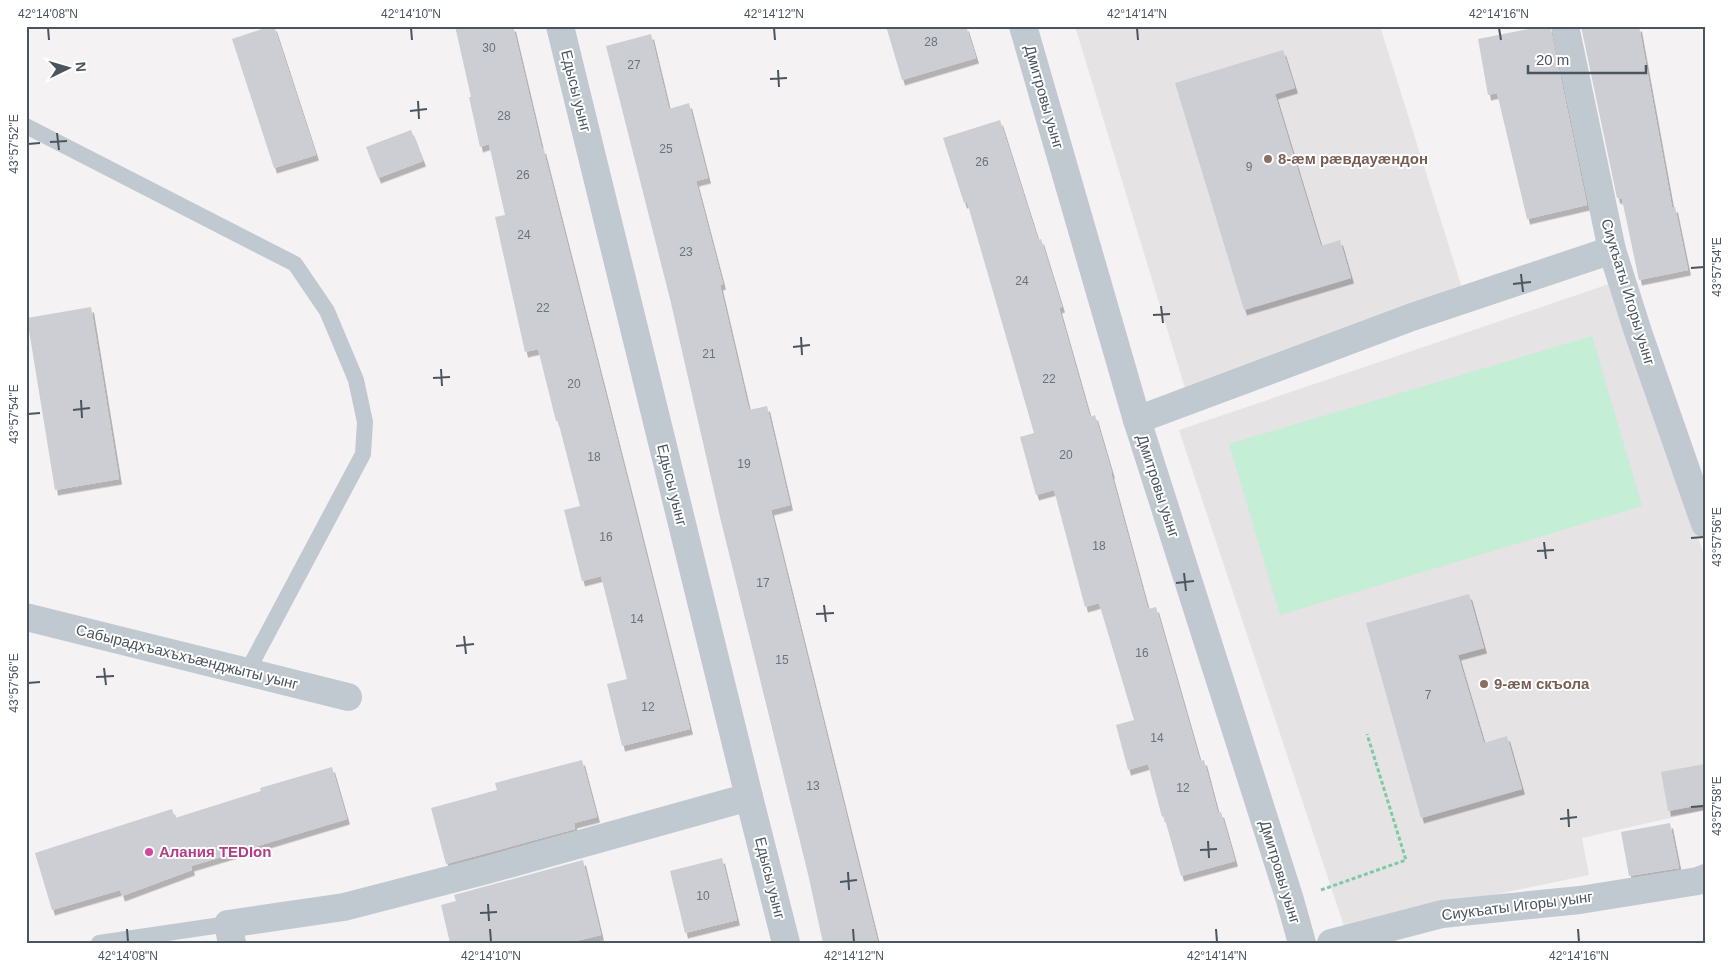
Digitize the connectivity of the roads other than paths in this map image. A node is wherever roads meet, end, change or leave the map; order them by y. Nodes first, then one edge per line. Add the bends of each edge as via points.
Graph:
1 (560, 26) edge
2 (1023, 26) edge
3 (1566, 26) edge
4 (26, 126) edge
5 (1612, 250) junction
6 (1137, 420) junction
7 (1705, 524) edge
8 (26, 617) edge
9 (247, 672) junction
10 (348, 697) dead end
11 (749, 797) junction
12 (1705, 878) edge
13 (230, 933) edge
14 (99, 943) edge
15 (786, 943) edge
16 (1302, 943) edge
17 (1331, 943) edge

1 - 11 street, Едысы уынг
2 - 6 street, Дмитровы уынг
3 - 5 street, Сиукъаты Игоры уынг
4 - 9 lane via 294,264 327,311 356,380 365,422 363,454
5 - 6 street via 1412,317
5 - 7 street, Сиукъаты Игоры уынг
6 - 16 street, Дмитровы уынг
8 - 9 street, Сабырадхъахъхъæнджыты уынг
9 - 10 street, Сабырадхъахъхъæнджыты уынг
11 - 13 street via 487,870
11 - 15 street, Едысы уынг
12 - 17 street, Сиукъаты Игоры уынг via 1580,900 1442,914
13 - 14 lane

